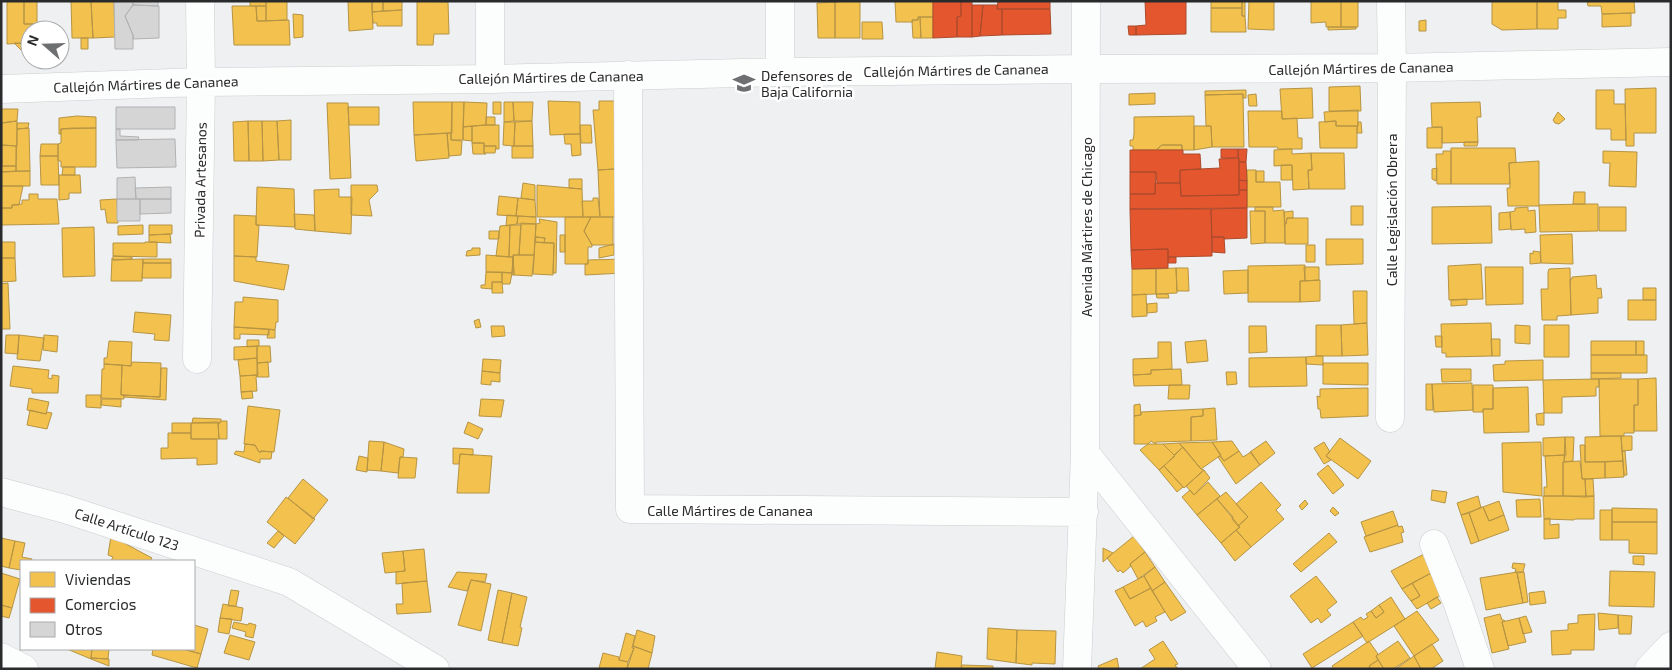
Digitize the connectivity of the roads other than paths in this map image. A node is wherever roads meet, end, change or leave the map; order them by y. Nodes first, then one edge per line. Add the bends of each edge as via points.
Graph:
1 (200, 1) edge
2 (490, 1) edge
3 (780, 1) edge
4 (1086, 1) edge
5 (1390, 1) edge
6 (1671, 62) edge
7 (1392, 68) junction
8 (1086, 69) junction
9 (780, 72) junction
10 (628, 75) junction
11 (490, 79) junction
12 (201, 82) junction
13 (1, 89) edge
14 (197, 359) dead end
15 (1390, 418) dead end
16 (1085, 453) junction
17 (1, 492) edge
18 (1084, 512) junction
19 (1434, 544) dead end
20 (1671, 646) edge
21 (1, 657) edge
22 (24, 669) edge
23 (435, 669) edge
24 (1077, 669) edge
25 (1257, 669) edge
26 (1480, 669) edge
27 (1649, 669) edge

1 - 12 street, Privada Artesanos
2 - 11 street
3 - 9 street
4 - 8 street, Avenida Mártires de Chicago
5 - 7 street, Calle Legislación Obrera
6 - 7 street, Callejón Mártires de Cananea
7 - 8 street, Callejón Mártires de Cananea
7 - 15 street, Calle Legislación Obrera
8 - 9 street, Callejón Mártires de Cananea
8 - 16 street, Avenida Mártires de Chicago
9 - 10 street, Callejón Mártires de Cananea
10 - 11 street, Callejón Mártires de Cananea
10 - 18 street, Calle Mártires de Cananea via 630,509
11 - 12 street, Callejón Mártires de Cananea
12 - 13 street, Callejón Mártires de Cananea
12 - 14 street, Privada Artesanos
16 - 18 street, Avenida Mártires de Chicago
16 - 25 street
17 - 23 street, Calle Artículo 123 via 65,509 290,582
18 - 24 street, Avenida Mártires de Chicago
19 - 26 street
20 - 27 street
21 - 22 street

